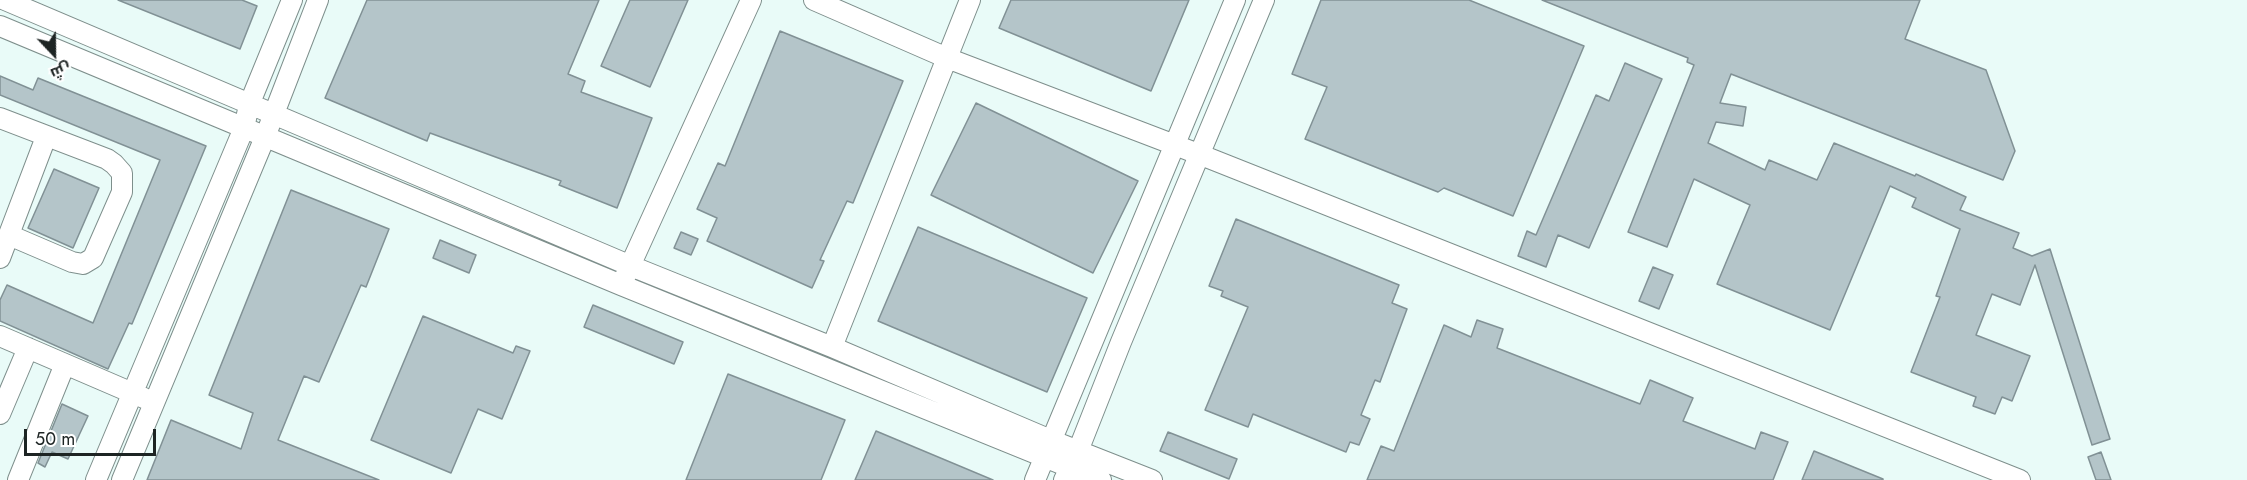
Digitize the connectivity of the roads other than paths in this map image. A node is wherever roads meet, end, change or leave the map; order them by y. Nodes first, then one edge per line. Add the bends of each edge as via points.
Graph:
1 (5, 0) edge
2 (292, 0) edge
3 (318, 0) edge
4 (751, 0) edge
5 (814, 0) edge
6 (970, 0) edge
7 (1235, 0) edge
8 (1264, 0) edge
9 (40, 7) edge
10 (0, 26) edge
11 (947, 58) junction
12 (249, 105) junction
13 (275, 113) junction
14 (0, 118) edge
15 (244, 128) junction
16 (46, 137) junction
17 (265, 137) junction
18 (1176, 147) junction
19 (1201, 155) junction
20 (9, 235) junction
21 (0, 258) edge
22 (631, 266) junction
23 (621, 285) junction
24 (0, 336) edge
25 (1091, 341) junction
26 (1121, 342) junction
27 (832, 346) junction
28 (28, 348) junction
29 (65, 364) junction
30 (132, 393) junction
31 (154, 403) junction
32 (0, 414) edge
33 (1049, 449) junction
34 (1070, 466) edge
35 (18, 480) edge
36 (96, 480) edge
37 (122, 480) edge
38 (1035, 480) edge
39 (1101, 480) edge
40 (1152, 480) edge
41 (2019, 480) edge

1 - 9 street
2 - 12 street
3 - 13 street
4 - 22 street
5 - 11 street
6 - 11 street
7 - 18 street
8 - 19 street
9 - 12 street
10 - 15 street
11 - 18 street
11 - 27 street
12 - 13 street
12 - 15 street
13 - 17 street
13 - 22 street
14 - 16 street
15 - 17 street
15 - 30 street
16 - 20 street
16 - 20 street via 114,164 122,173 122,192 93,258 83,264
17 - 23 street
17 - 31 street
18 - 19 street
18 - 25 street
19 - 26 street
19 - 41 street
20 - 21 street
22 - 23 street
22 - 27 street
23 - 33 street
24 - 28 street
25 - 26 street
25 - 33 street
26 - 34 street
27 - 33 street
28 - 29 street
28 - 32 street
29 - 30 street
29 - 35 street
30 - 31 street
30 - 36 street
31 - 37 street
33 - 34 street
33 - 38 street
34 - 39 street
34 - 40 street

